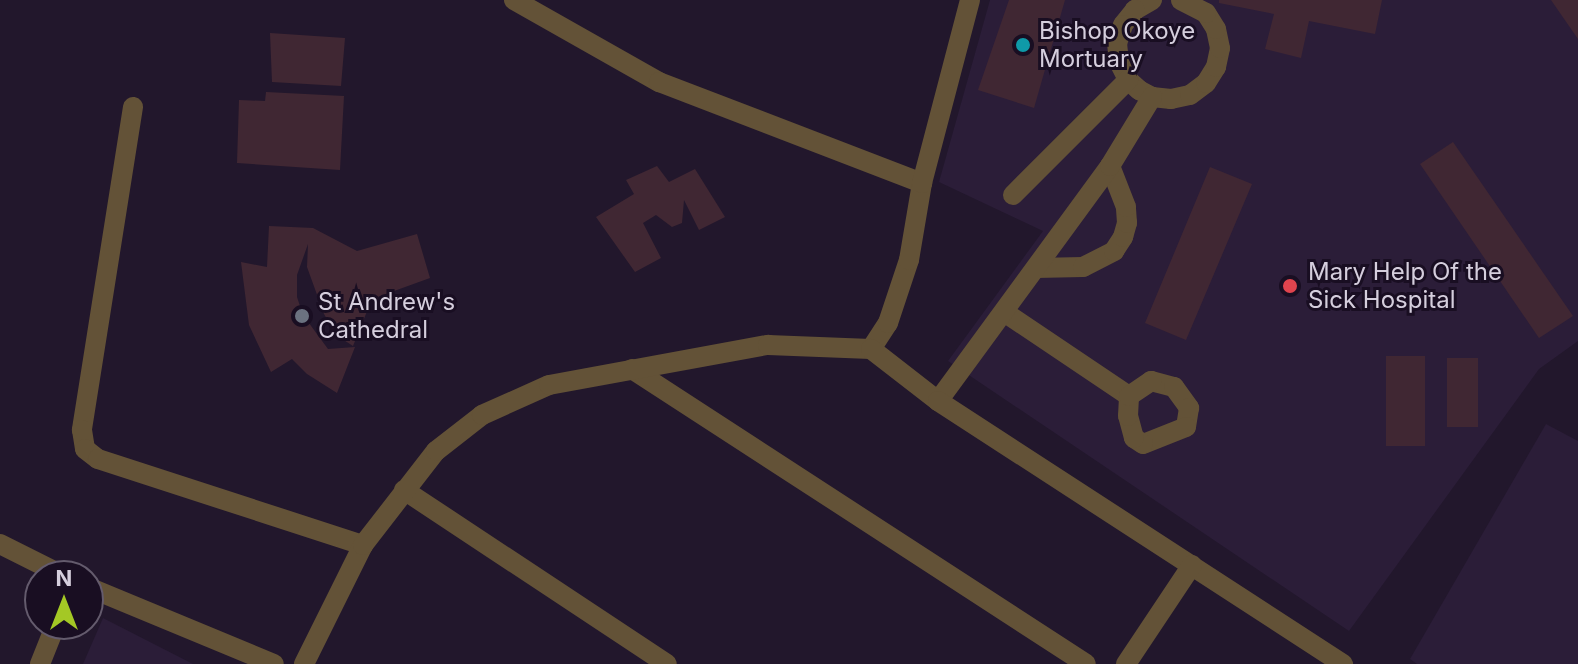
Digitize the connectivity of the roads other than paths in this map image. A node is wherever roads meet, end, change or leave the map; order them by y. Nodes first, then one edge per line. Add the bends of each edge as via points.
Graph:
1 (514, 0) edge
2 (970, 0) edge
3 (1152, 0) edge
4 (1181, 0) edge
5 (1128, 80) junction
6 (1152, 97) junction
7 (133, 107) dead end
8 (1110, 166) junction
9 (922, 183) junction
10 (1013, 195) dead end
11 (1036, 268) junction
12 (1004, 312) junction
13 (871, 349) junction
14 (632, 369) junction
15 (1129, 396) dead end
16 (938, 401) junction
17 (404, 490) junction
18 (0, 544) edge
19 (363, 545) junction
20 (32, 560) edge
21 (1192, 565) junction
22 (104, 594) edge
23 (50, 640) edge
24 (40, 664) edge
25 (274, 664) edge
26 (304, 664) edge
27 (667, 664) edge
28 (1086, 664) edge
29 (1126, 664) edge
30 (1343, 664) edge

1 - 9 street via 659,82
2 - 9 street
3 - 5 street via 1135,10 1117,43
4 - 6 street via 1206,13 1216,29 1216,67 1190,95
5 - 6 street
5 - 10 street
6 - 8 street
7 - 19 street via 82,430 85,449 98,459
8 - 11 street
8 - 11 street via 1127,223 1114,251 1083,267
9 - 13 street via 909,260 888,323
11 - 12 street
12 - 15 street
12 - 16 street
13 - 14 street via 768,345
13 - 16 street
14 - 17 street via 549,385 482,415 436,451
14 - 28 street
16 - 21 street
17 - 19 street
17 - 27 street
18 - 20 street
19 - 26 street
21 - 29 street
21 - 30 street
22 - 25 street
23 - 24 street

